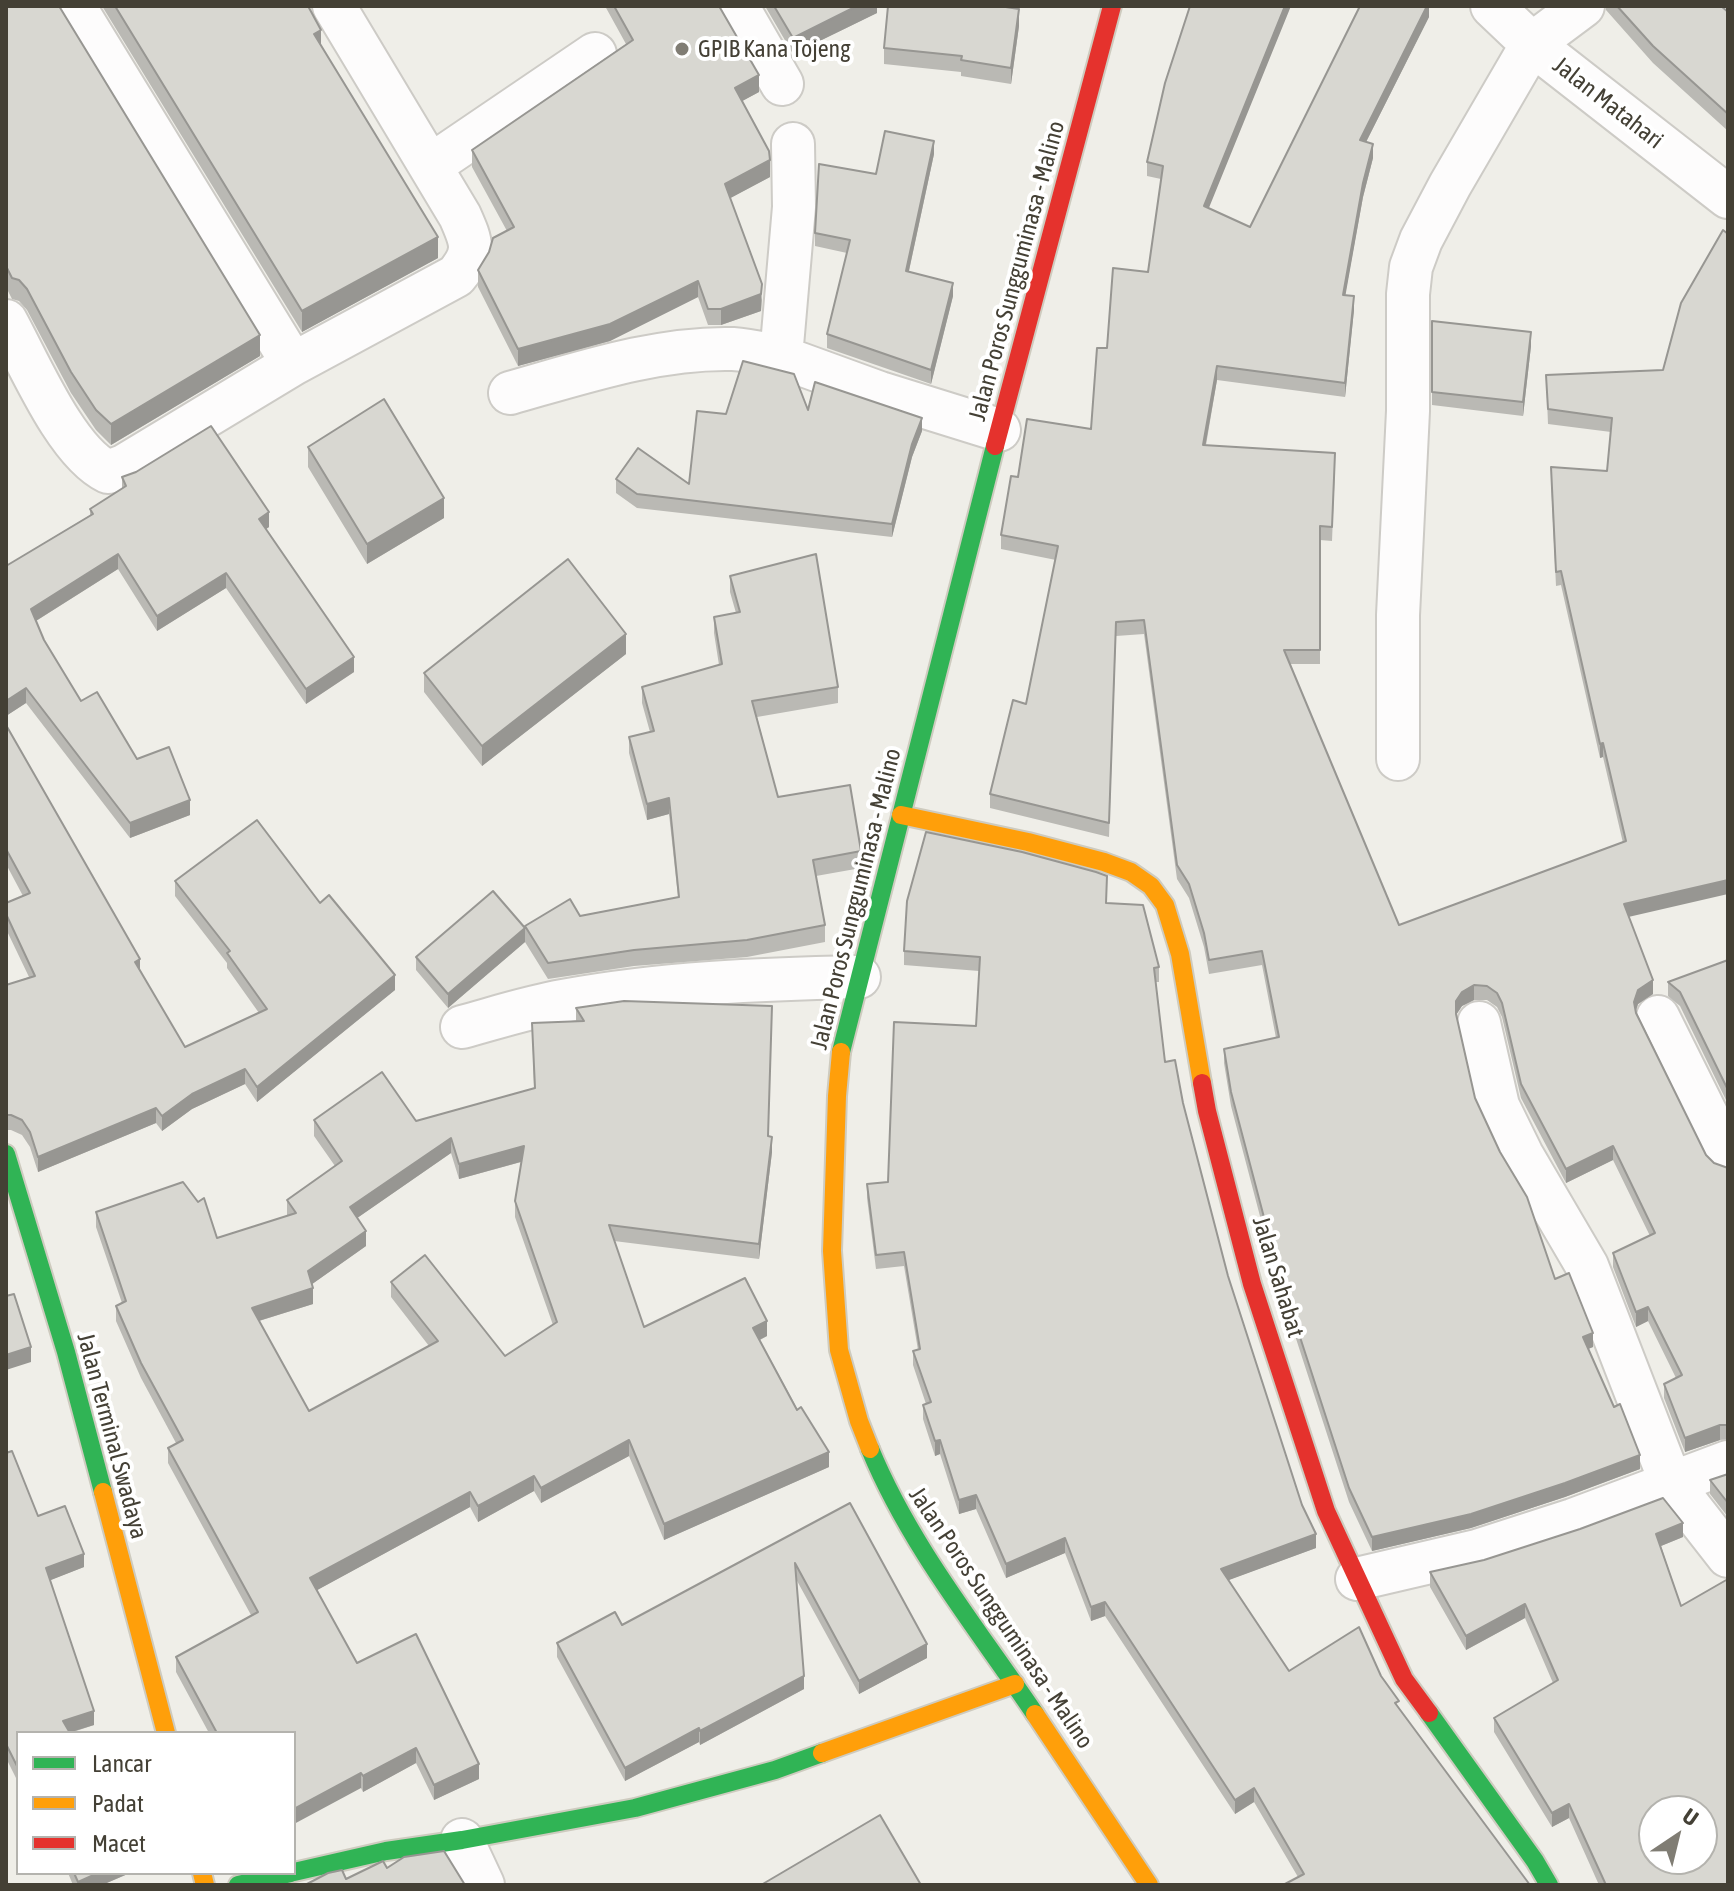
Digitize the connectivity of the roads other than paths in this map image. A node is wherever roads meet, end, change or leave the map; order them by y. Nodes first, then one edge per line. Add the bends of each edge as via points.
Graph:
1 (74, 6) edge
2 (334, 6) edge
3 (737, 6) edge
4 (1112, 6) edge
5 (1492, 6) edge
6 (1583, 6) edge
7 (1532, 44) junction
8 (595, 54) dead end
9 (782, 84) dead end
10 (793, 144) dead end
11 (430, 166) junction
12 (1728, 197) edge
13 (6, 321) edge
14 (781, 357) junction
15 (293, 364) junction
16 (510, 393) dead end
17 (999, 430) junction
18 (1398, 759) dead end
19 (901, 815) junction
20 (859, 977) junction
21 (1658, 1017) dead end
22 (1479, 1023) dead end
23 (462, 1027) dead end
24 (6, 1154) edge
25 (1728, 1158) edge
26 (1728, 1462) edge
27 (1671, 1483) junction
28 (1728, 1556) edge
29 (1357, 1579) junction
30 (1015, 1684) junction
31 (165, 1731) edge
32 (462, 1840) junction
33 (296, 1872) edge
34 (283, 1875) edge
35 (238, 1885) edge
36 (483, 1885) edge
37 (1149, 1885) edge
38 (1549, 1885) edge

1 - 15 street
2 - 11 street
3 - 9 street
4 - 17 street, Jalan Poros Sungguminasa - Malino
5 - 7 street, Jalan Matahari
6 - 7 street
7 - 12 street, Jalan Matahari
7 - 18 street via 1450,185 1411,267
8 - 11 street
10 - 14 street via 794,207
11 - 15 street via 472,243 467,263 456,276
13 - 15 street via 67,433 92,464 108,472
14 - 16 street via 734,349 697,351
14 - 17 street
17 - 19 street, Jalan Poros Sungguminasa - Malino
19 - 20 street, Jalan Poros Sungguminasa - Malino
19 - 29 street, Jalan Sahabat via 1104,862 1151,886 1165,905 1180,954 1207,1111 1252,1284 1326,1511
20 - 23 street via 663,987 562,1001
20 - 30 street, Jalan Poros Sungguminasa - Malino via 842,1046 837,1096 832,1251 839,1350 884,1483 924,1554
21 - 25 street
22 - 27 street via 1498,1106 1587,1266
24 - 31 street, Jalan Terminal Swadaya via 66,1352
26 - 27 street
27 - 28 street
27 - 29 street via 1477,1551
29 - 38 street, Jalan Sahabat via 1404,1679
30 - 32 street via 775,1770 635,1808
30 - 37 street, Jalan Poros Sungguminasa - Malino
32 - 33 street
32 - 36 street
34 - 35 street

